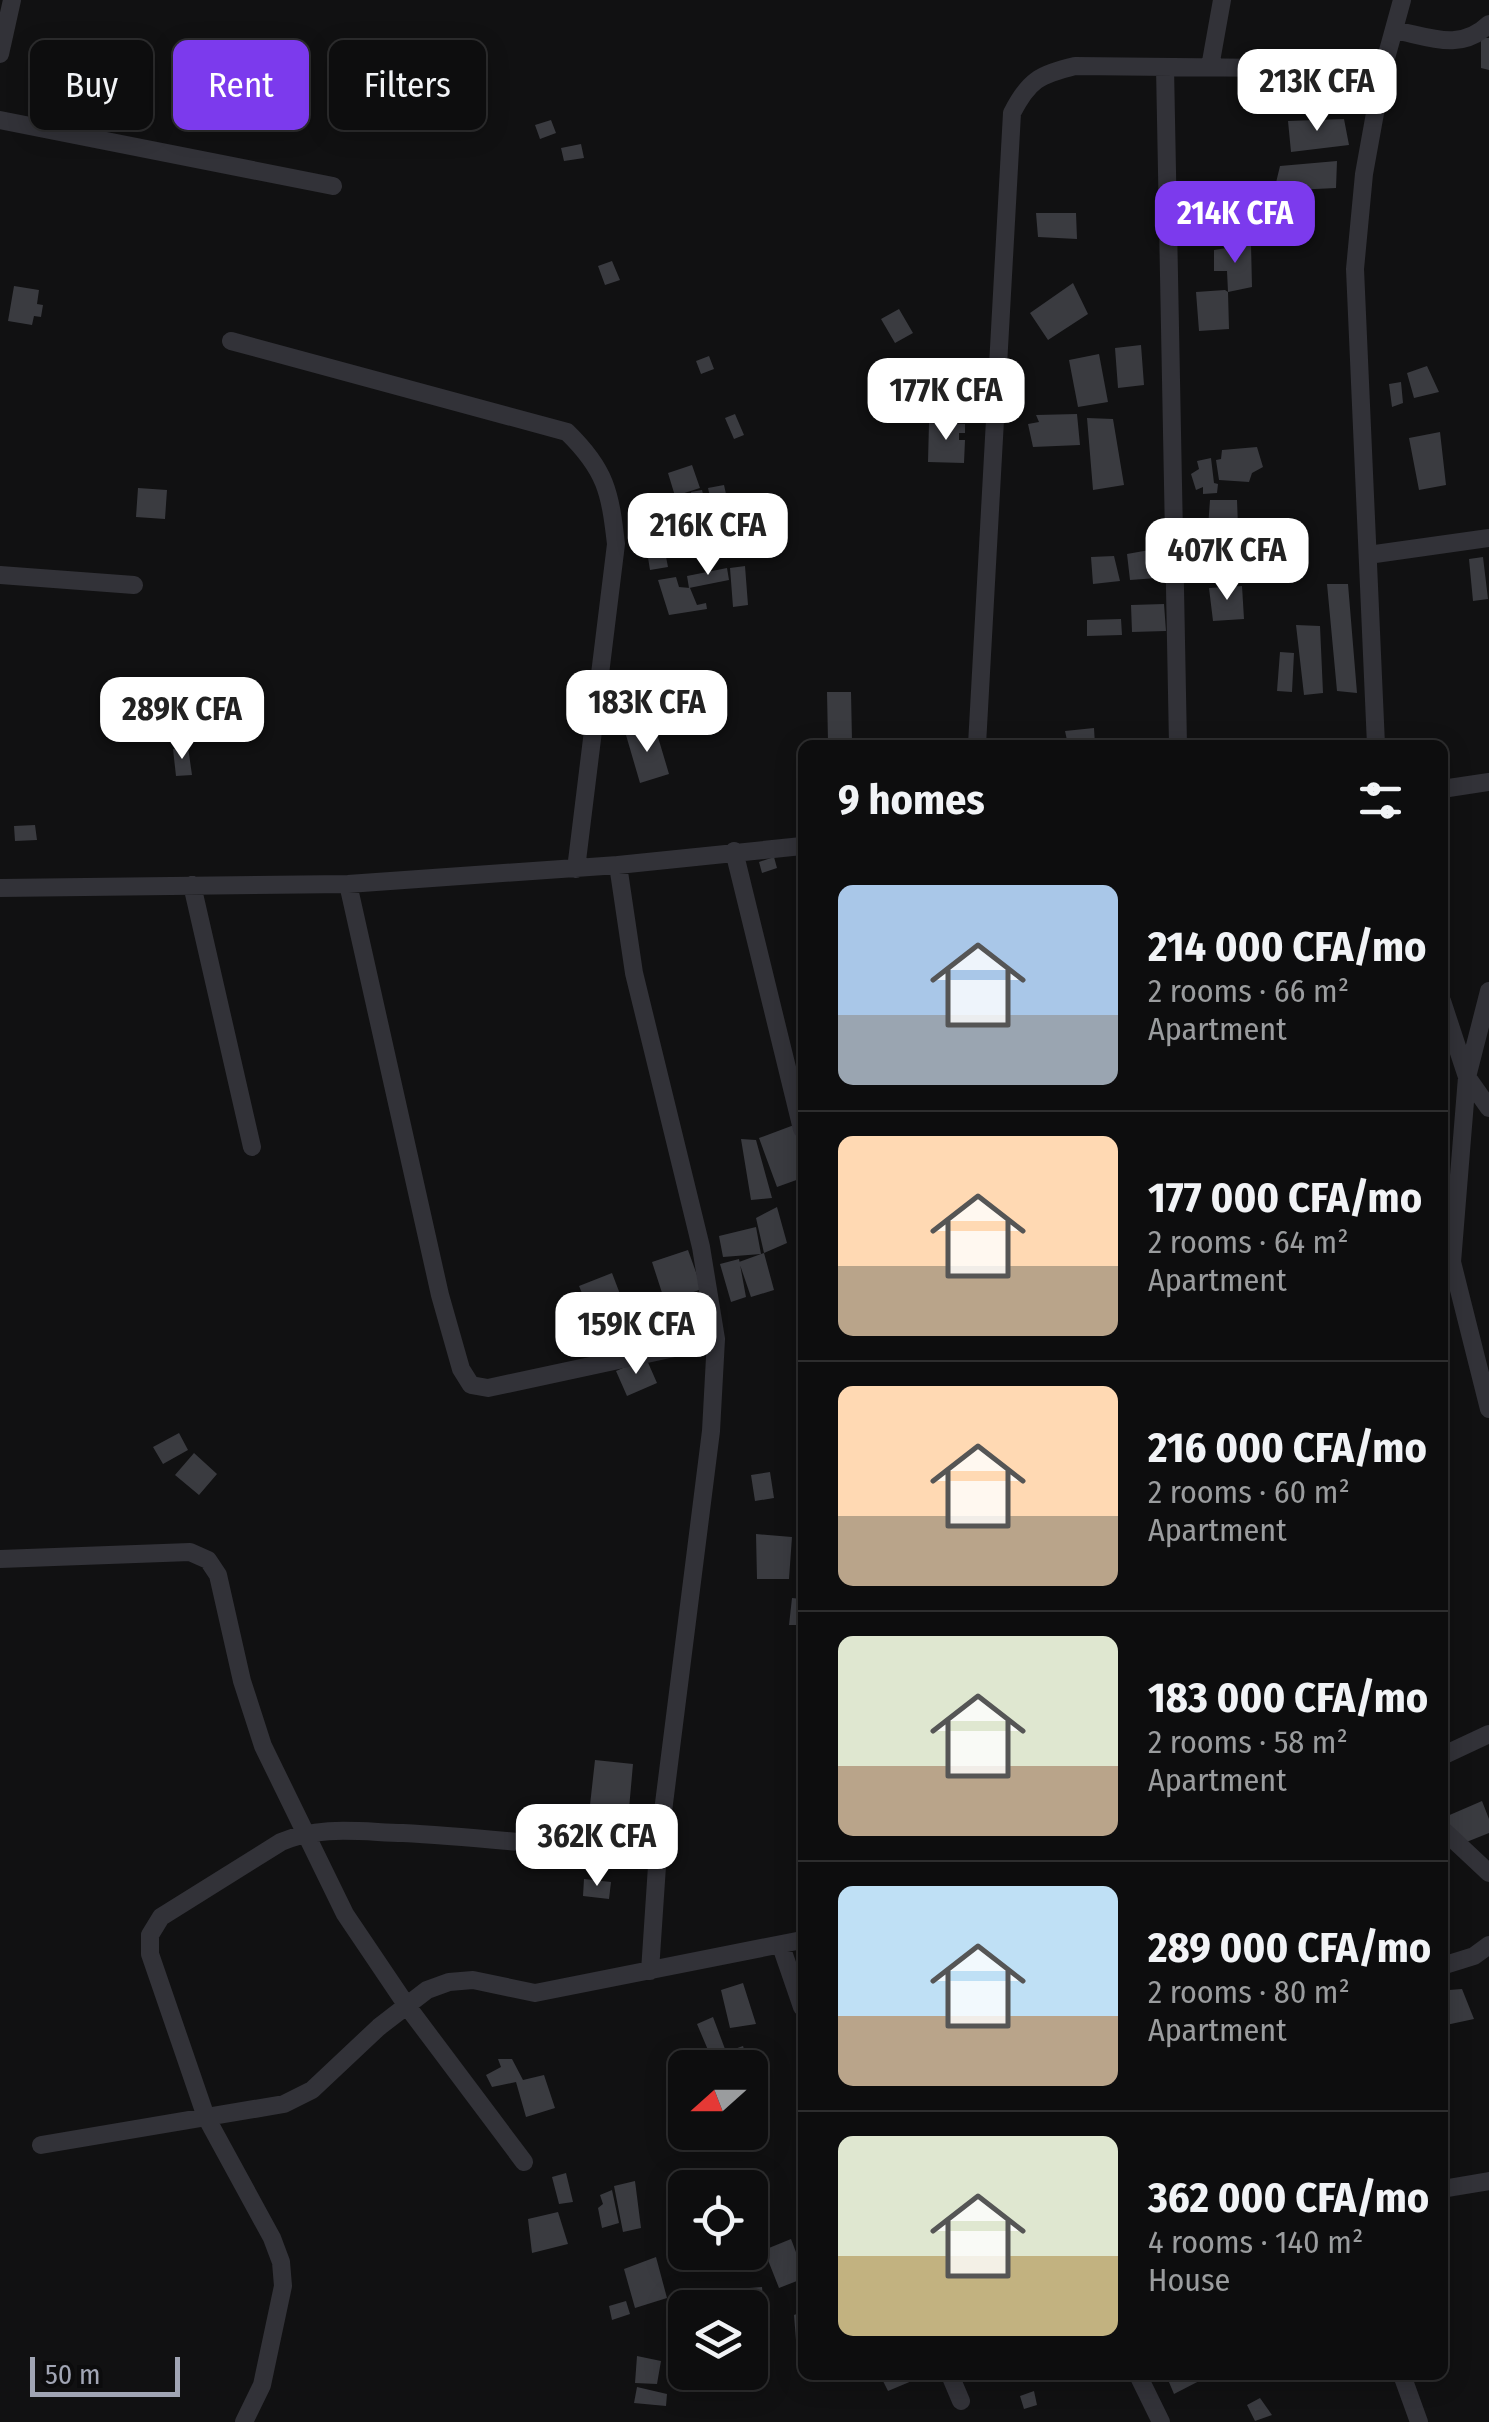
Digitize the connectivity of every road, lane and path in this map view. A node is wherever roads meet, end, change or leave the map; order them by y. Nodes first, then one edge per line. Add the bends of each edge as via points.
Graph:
1 (12, 0) edge
2 (1222, 0) edge
3 (1402, 0) edge
4 (1489, 24) edge
5 (1394, 30) junction
6 (0, 54) edge
7 (1165, 67) junction
8 (1210, 68) junction
9 (1383, 69) junction
10 (0, 120) edge
11 (334, 186) dead end
12 (231, 341) dead end
13 (1489, 538) edge
14 (1368, 555) junction
15 (0, 575) edge
16 (134, 585) dead end
17 (977, 740) edge
18 (1178, 740) edge
19 (1376, 740) edge
20 (1489, 782) edge
21 (1448, 788) edge
22 (798, 846) edge
23 (734, 851) junction
24 (618, 865) junction
25 (576, 868) junction
26 (348, 884) junction
27 (192, 885) junction
28 (0, 888) edge
29 (1489, 991) edge
30 (1448, 1019) edge
31 (1467, 1077) junction
32 (1489, 1108) edge
33 (798, 1114) edge
34 (252, 1147) dead end
35 (1448, 1257) edge
36 (1448, 1269) edge
37 (716, 1339) junction
38 (1489, 1409) edge
39 (0, 1559) edge
40 (1489, 1734) edge
41 (1448, 1753) edge
42 (303, 1832) junction
43 (1448, 1835) edge
44 (658, 1851) junction
45 (1489, 1873) edge
46 (798, 1941) edge
47 (1489, 1944) edge
48 (781, 1946) junction
49 (1448, 1964) edge
50 (650, 1971) junction
51 (798, 1995) edge
52 (406, 2006) junction
53 (206, 2117) junction
54 (41, 2146) dead end
55 (524, 2162) dead end
56 (1489, 2182) edge
57 (1448, 2187) edge
58 (952, 2380) edge
59 (1140, 2380) edge
60 (1404, 2380) edge
61 (961, 2401) dead end
62 (244, 2422) edge
63 (1161, 2422) edge
64 (1419, 2422) edge

1 - 6 street
2 - 8 street
3 - 5 street
4 - 5 street via 1460,42
5 - 9 street
7 - 8 street
7 - 17 street via 1075,66 1044,74 1025,89 1012,113
7 - 18 street
8 - 9 street
9 - 14 street via 1355,269
10 - 11 street
12 - 25 street via 567,432 590,455 610,496 616,544
13 - 14 street
14 - 19 street
15 - 16 street
20 - 21 street
22 - 23 street
23 - 24 street
23 - 33 street
24 - 25 street
24 - 37 street via 634,972 702,1247
25 - 26 street
26 - 27 street
26 - 37 street via 440,1295 461,1369 472,1385 488,1388
27 - 28 street
27 - 34 street
29 - 31 street
30 - 31 street
31 - 32 street
31 - 35 street
36 - 38 street
37 - 44 street via 711,1431
39 - 42 street via 190,1552 208,1560 218,1575 263,1746
40 - 41 street
42 - 44 street
42 - 52 street via 345,1914
42 - 53 street via 161,1918 150,1936 150,1954
43 - 45 street
44 - 50 street
46 - 48 street
47 - 49 street
48 - 50 street
48 - 51 street
50 - 52 street via 534,1993 473,1980 449,1982
52 - 53 street via 312,2090 284,2104
52 - 55 street
53 - 54 street
53 - 62 street via 281,2262 283,2286 262,2385
56 - 57 street
58 - 61 street
59 - 63 street
60 - 64 street

